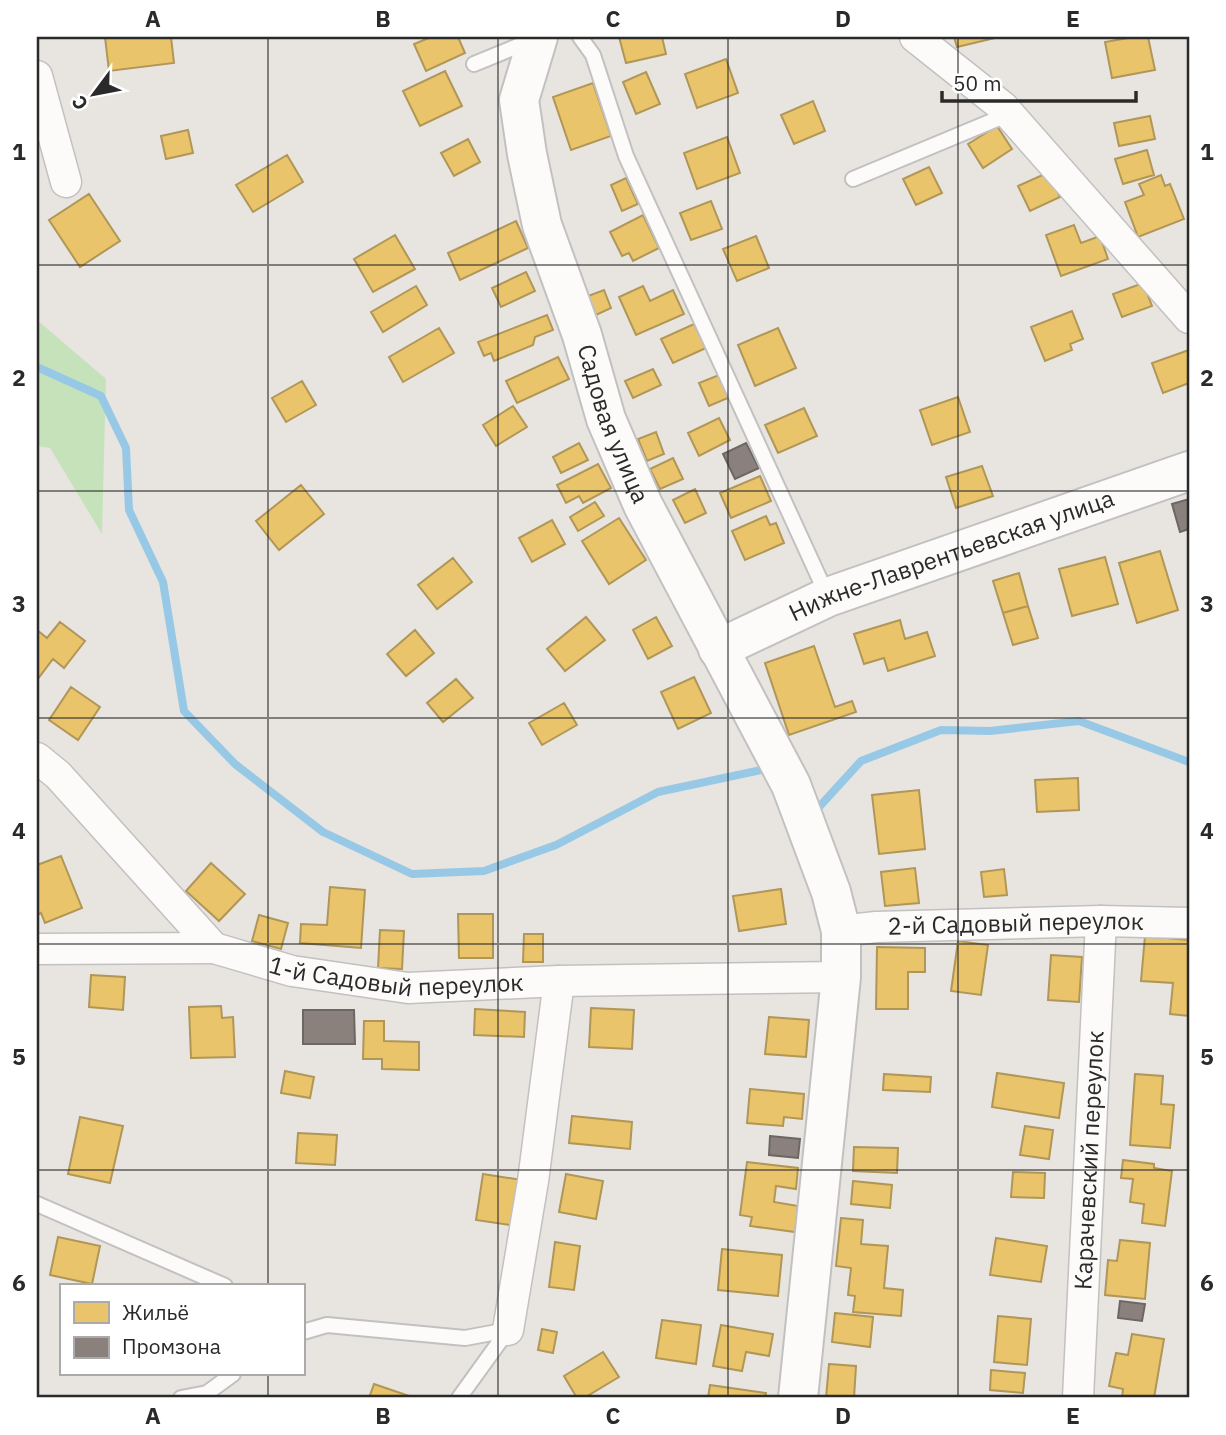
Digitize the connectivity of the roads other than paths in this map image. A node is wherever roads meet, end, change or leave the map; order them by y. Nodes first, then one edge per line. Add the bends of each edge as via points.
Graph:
1 (538, 37) edge
2 (580, 37) edge
3 (915, 37) edge
4 (474, 64) dead end
5 (37, 76) edge
6 (1009, 114) junction
7 (853, 179) dead end
8 (66, 181) dead end
9 (1189, 318) edge
10 (1189, 471) edge
11 (828, 597) junction
12 (718, 649) junction
13 (37, 758) edge
14 (1101, 921) junction
15 (1189, 923) edge
16 (841, 931) junction
17 (214, 948) junction
18 (37, 949) edge
19 (841, 977) junction
20 (559, 981) junction
21 (37, 1204) edge
22 (220, 1284) edge
23 (508, 1330) junction
24 (304, 1332) edge
25 (230, 1376) edge
26 (181, 1398) edge
27 (459, 1398) edge
28 (798, 1398) edge
29 (1078, 1398) edge

1 - 4 lane
1 - 12 street, Садовая улица via 519,100 542,225 582,335 606,419 643,505
2 - 11 lane via 593,55 626,156
3 - 6 street
5 - 8 street
6 - 7 lane
6 - 9 street
10 - 11 street, Нижне-Лаврентьевская улица
11 - 12 street, Нижне-Лаврентьевская улица
12 - 16 street, Садовая улица via 791,785
13 - 17 street via 58,775
14 - 15 street, 2-й Садовый переулок
14 - 16 street, 2-й Садовый переулок
14 - 29 street, Карачевский переулок
16 - 19 street
17 - 18 street
17 - 20 street, 1-й Садовый переулок via 292,971 408,988
19 - 20 street, 1-й Садовый переулок
19 - 28 street
20 - 23 street
21 - 22 lane
23 - 24 lane via 465,1338 327,1325
23 - 27 lane
25 - 26 lane via 207,1393

